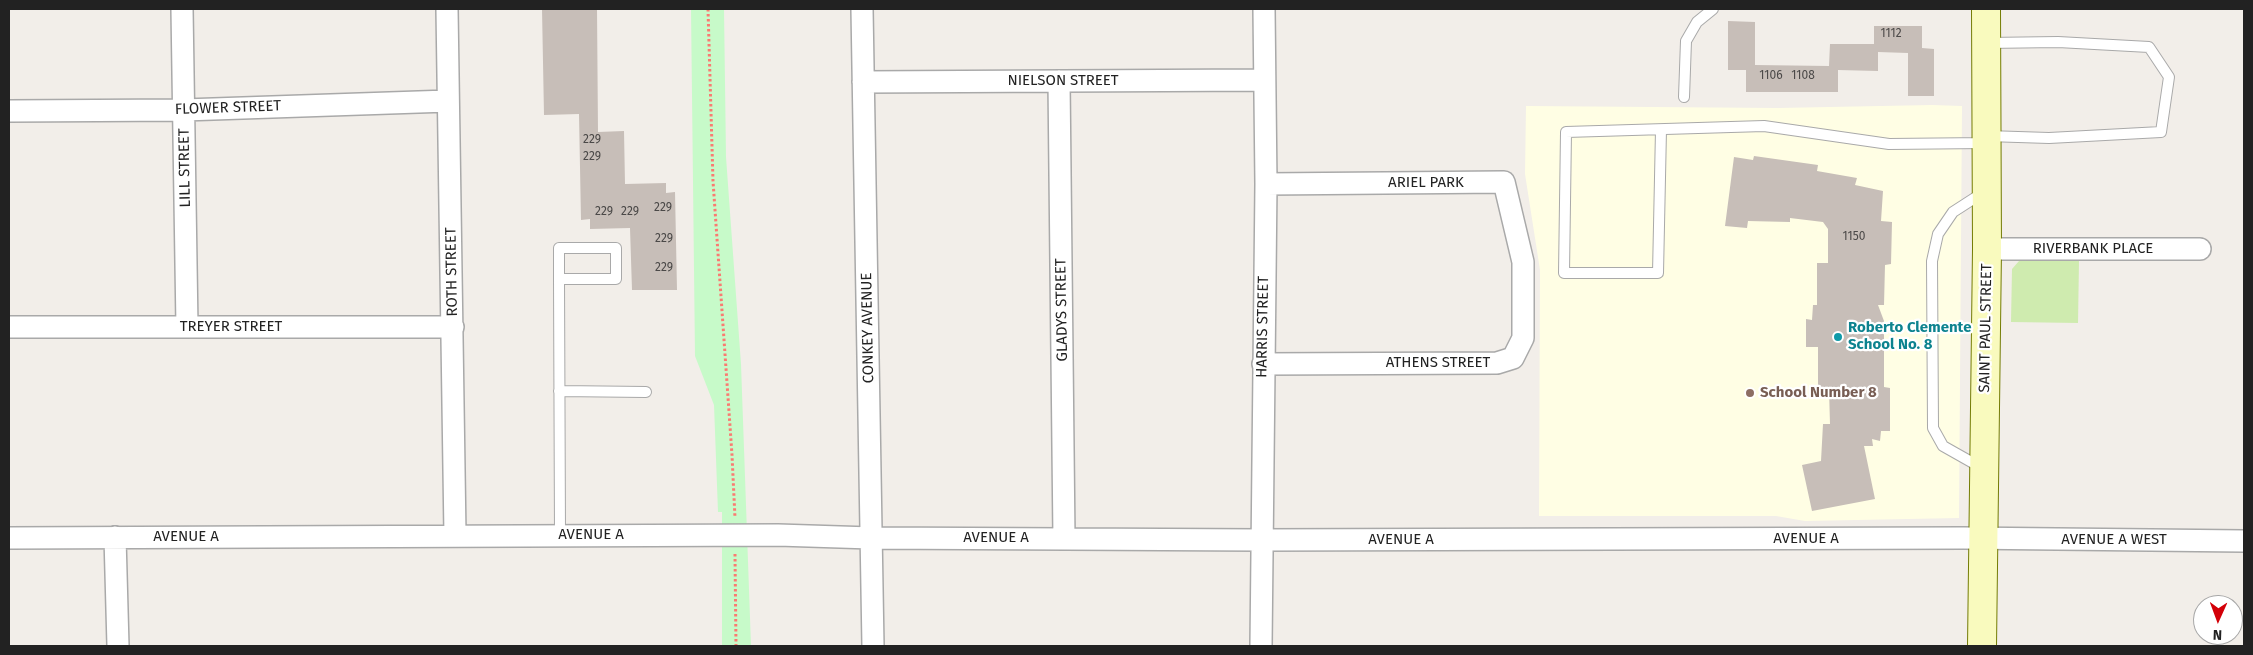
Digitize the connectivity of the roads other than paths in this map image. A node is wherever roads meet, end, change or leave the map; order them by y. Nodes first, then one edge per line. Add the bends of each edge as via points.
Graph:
1 (182, 9) edge
2 (447, 9) edge
3 (862, 9) edge
4 (1264, 9) edge
5 (1713, 9) edge
6 (1986, 9) edge
7 (1986, 43) junction
8 (1263, 80) junction
9 (1059, 81) junction
10 (863, 82) junction
11 (1684, 97) dead end
12 (448, 101) junction
13 (184, 110) junction
14 (9, 111) edge
15 (1661, 130) junction
16 (1986, 139) junction
17 (1266, 184) junction
18 (1986, 190) junction
19 (1987, 249) junction
20 (2200, 249) dead end
21 (1523, 262) joint
22 (559, 279) junction
23 (9, 327) edge
24 (187, 327) junction
25 (453, 327) junction
26 (1263, 364) junction
27 (559, 391) junction
28 (646, 392) dead end
29 (1984, 469) junction
30 (455, 535) junction
31 (560, 535) junction
32 (115, 537) junction
33 (9, 538) edge
34 (871, 538) junction
35 (1983, 538) junction
36 (1064, 539) junction
37 (1262, 540) junction
38 (2244, 541) edge
39 (118, 646) edge
40 (873, 646) edge
41 (1261, 646) edge
42 (1982, 646) edge

1 - 13 street, LILL STREET
2 - 12 street, ROTH STREET
3 - 10 street, CONKEY AVENUE
4 - 8 street, HARRIS STREET
5 - 11 lane via 1697,22 1686,41
6 - 7 main road, SAINT PAUL STREET
7 - 16 main road, SAINT PAUL STREET
7 - 16 lane via 2058,42 2149,47 2169,77 2161,132
8 - 9 street, NIELSON STREET
8 - 17 street, HARRIS STREET
9 - 10 street, NIELSON STREET
9 - 36 street, GLADYS STREET
10 - 34 street, CONKEY AVENUE
12 - 13 street, FLOWER STREET
12 - 25 street, ROTH STREET
13 - 14 street, FLOWER STREET
13 - 24 street, LILL STREET
15 - 15 lane via 1566,132 1564,273 1658,273
15 - 16 lane via 1764,126 1890,144
16 - 18 main road, SAINT PAUL STREET
17 - 21 street, ARIEL PARK via 1504,182
17 - 26 street, HARRIS STREET
18 - 19 main road, SAINT PAUL STREET
18 - 29 lane via 1953,212 1938,234 1932,261 1933,428 1943,446
19 - 20 street, RIVERBANK PLACE
19 - 29 main road, SAINT PAUL STREET
21 - 26 street, ATHENS STREET via 1523,338 1513,358 1508,361
22 - 22 lane via 616,279 616,248 559,248
22 - 27 lane
23 - 24 street, TREYER STREET
24 - 25 street, TREYER STREET
25 - 30 street, ROTH STREET
26 - 37 street, HARRIS STREET
27 - 28 lane
27 - 31 lane
29 - 35 main road, SAINT PAUL STREET
30 - 31 street, AVENUE A
30 - 32 street, AVENUE A
31 - 34 street, AVENUE A
32 - 33 street, AVENUE A
32 - 39 street
34 - 36 street, AVENUE A
34 - 40 street, CONKEY AVENUE
35 - 37 street, AVENUE A
35 - 38 street, AVENUE A WEST
35 - 42 main road, SAINT PAUL STREET
36 - 37 street, AVENUE A
37 - 41 street, HARRIS STREET

